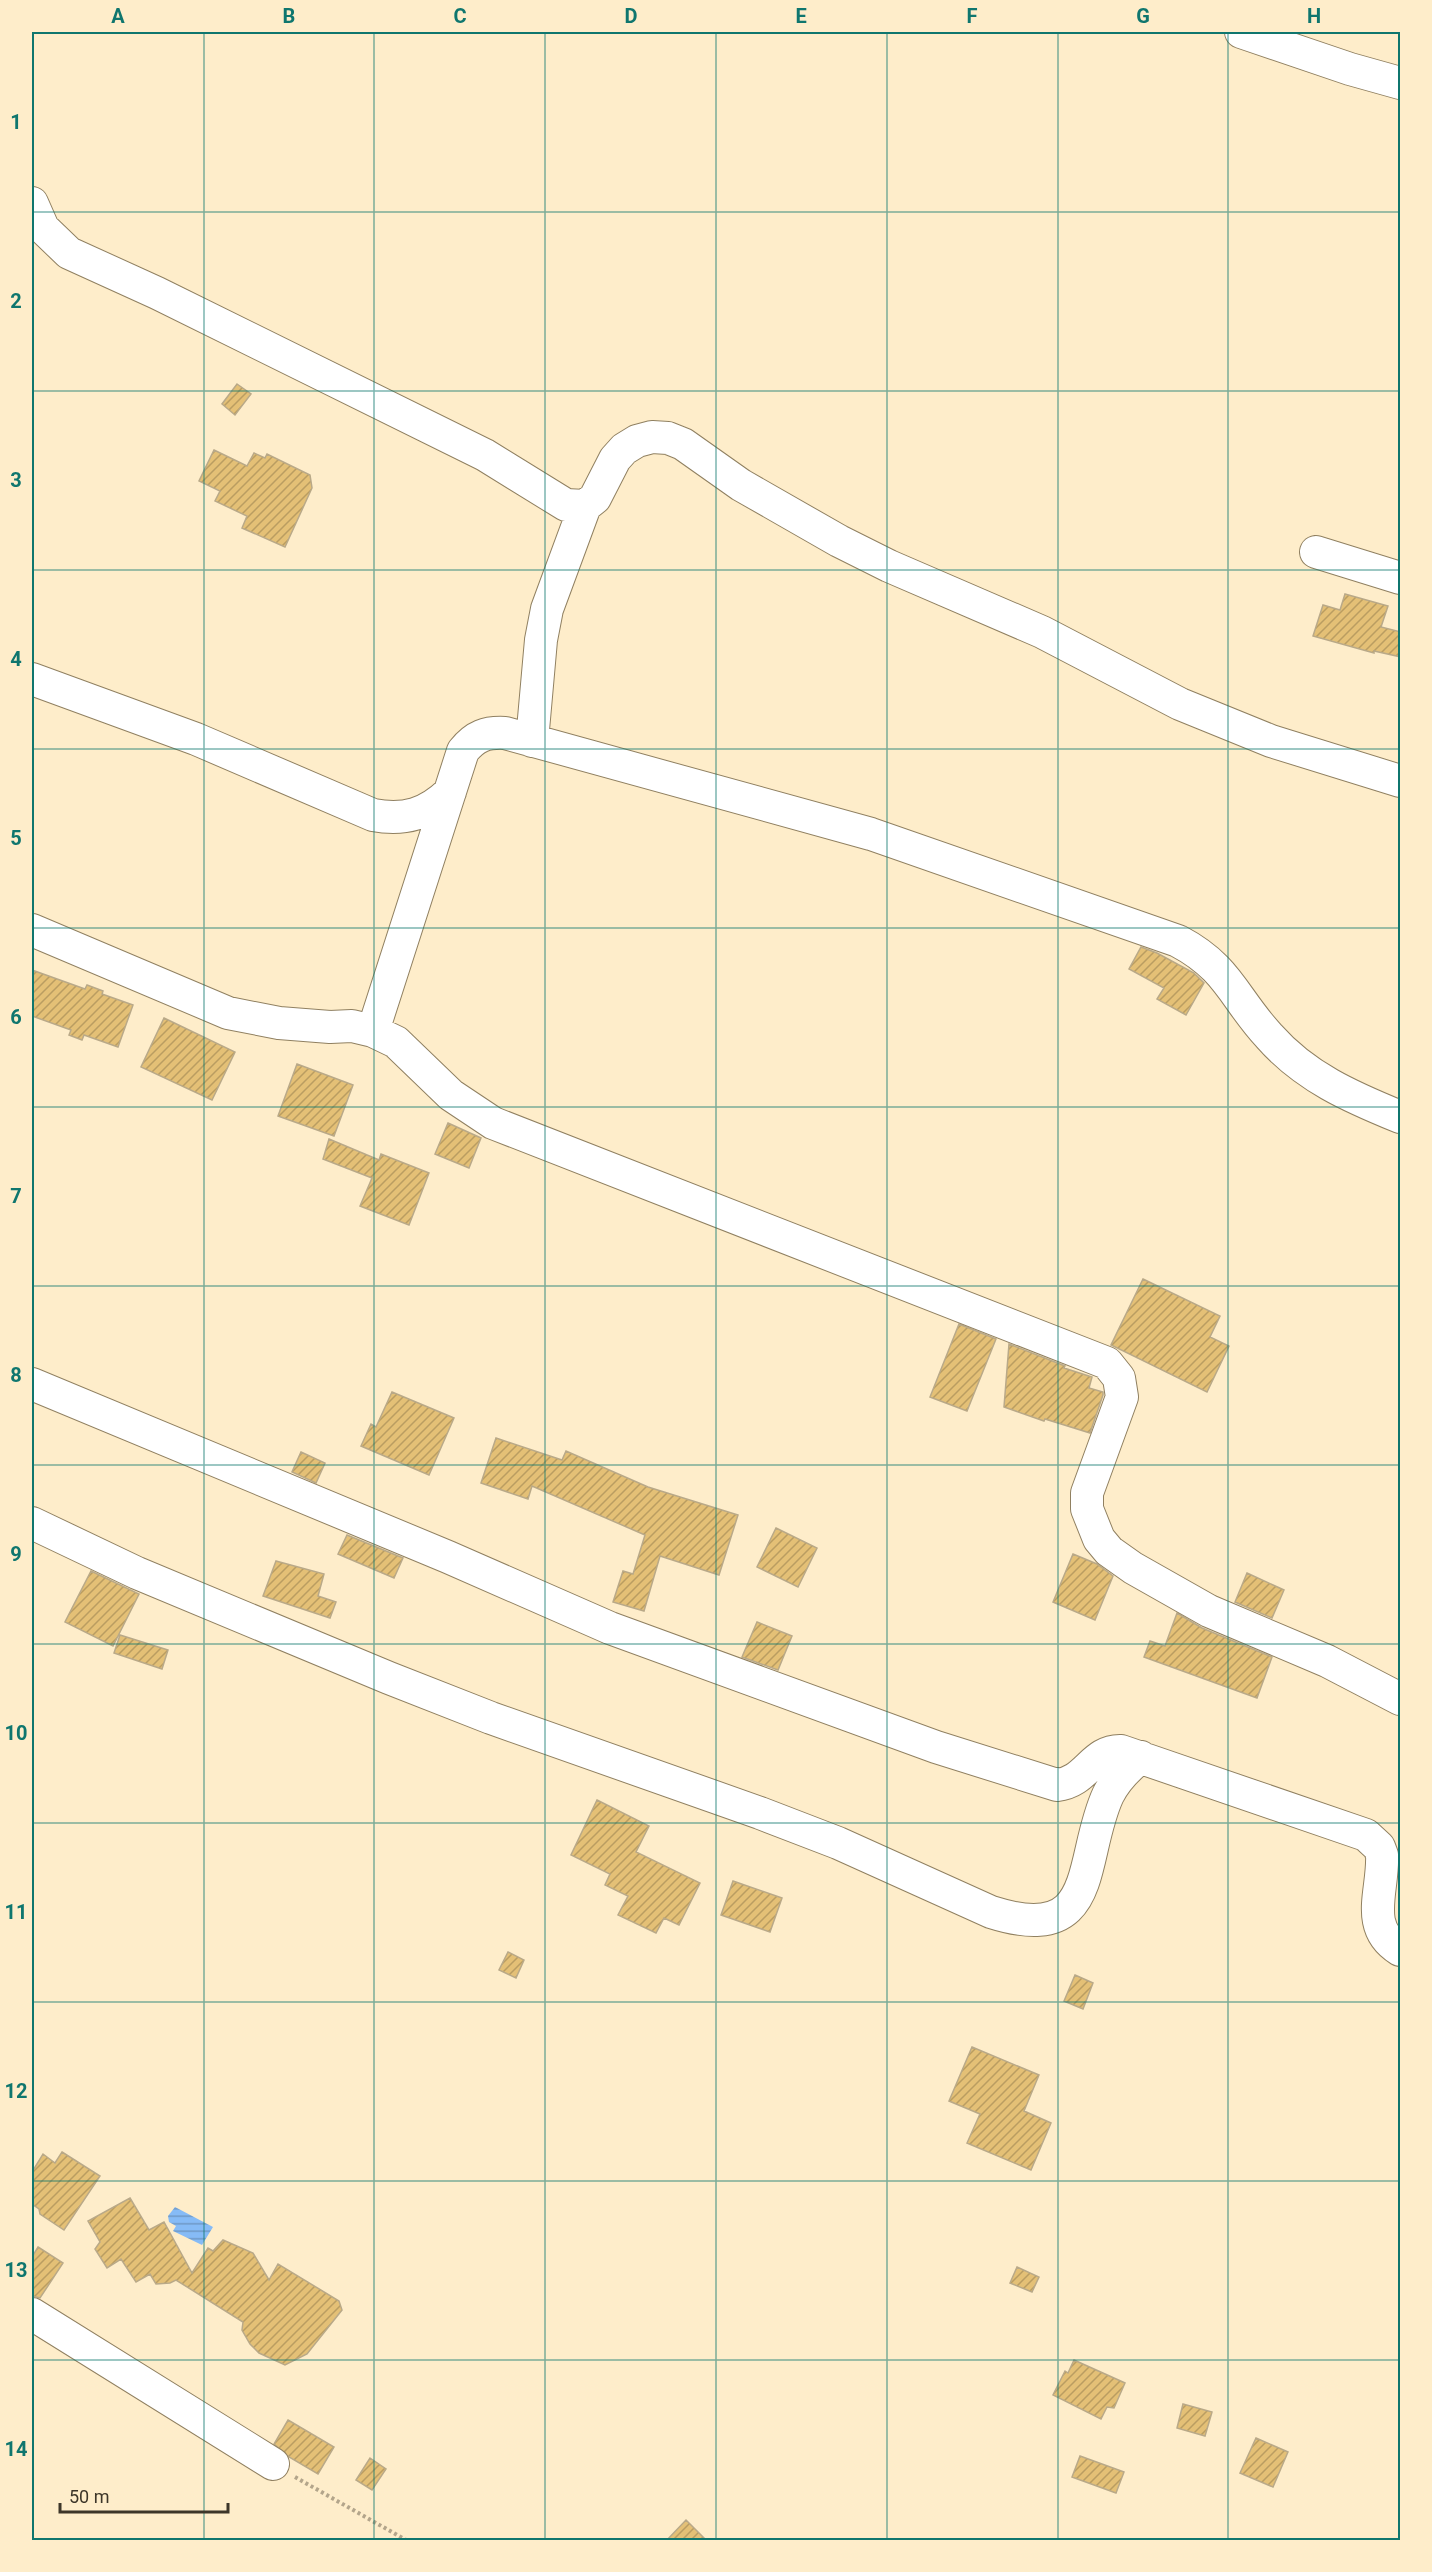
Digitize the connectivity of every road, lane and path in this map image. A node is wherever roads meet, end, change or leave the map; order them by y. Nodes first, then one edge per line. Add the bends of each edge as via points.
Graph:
1 (1241, 32) edge
2 (1401, 83) edge
3 (32, 203) edge
4 (585, 506) junction
5 (1316, 552) dead end
6 (1401, 578) edge
7 (32, 679) edge
8 (532, 741) junction
9 (1401, 781) edge
10 (450, 792) junction
11 (32, 930) edge
12 (373, 1030) junction
13 (1401, 1117) edge
14 (32, 1384) edge
15 (32, 1523) edge
16 (1401, 1699) edge
17 (1141, 1757) junction
18 (1401, 1950) edge
19 (32, 2314) edge
20 (273, 2464) joint
21 (406, 2541) edge

1 - 2 street
3 - 4 street via 43,228 69,253 485,455 558,501
4 - 8 street via 547,609
4 - 9 street via 595,498 624,448 652,437 668,438 839,541 1042,632 1180,704 1289,747
5 - 6 street
7 - 10 street via 196,739 373,815 390,818 423,813
8 - 10 street via 493,732 471,741 463,751
8 - 13 street via 871,834 1178,941 1212,962 1269,1036 1309,1072 1356,1099
10 - 12 street
11 - 12 street via 228,1013 279,1023
12 - 16 street via 396,1042 451,1095 493,1123 1107,1363 1119,1378 1122,1397 1087,1494 1092,1525 1104,1545 1183,1598 1328,1661
14 - 17 street via 610,1628 948,1751 1057,1785 1074,1781 1106,1753 1121,1751
15 - 17 street via 137,1573 389,1678 838,1843 1011,1918 1048,1919 1076,1899 1084,1884 1108,1797 1120,1776
17 - 18 street via 1373,1840 1382,1855 1379,1926 1391,1944
19 - 20 street
20 - 21 path

